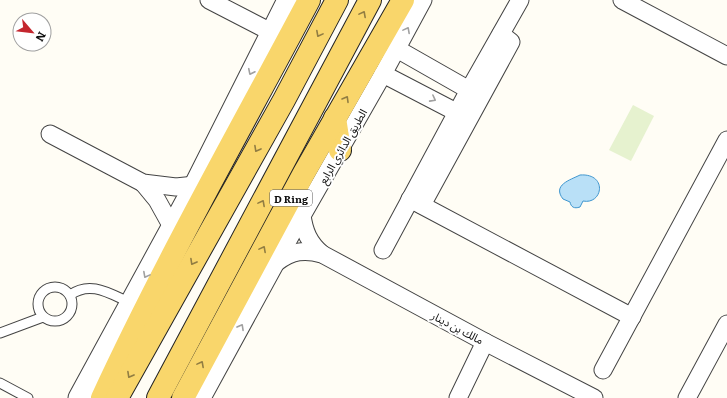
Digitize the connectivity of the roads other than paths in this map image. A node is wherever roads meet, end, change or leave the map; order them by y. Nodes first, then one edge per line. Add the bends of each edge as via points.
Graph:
1 (209, 0) edge
2 (288, 0) edge
3 (309, 0) edge
4 (337, 0) edge
5 (370, 0) edge
6 (403, 0) edge
7 (423, 0) edge
8 (520, 0) edge
9 (622, 0) edge
10 (271, 32) junction
11 (501, 34) junction
12 (397, 49) junction
13 (727, 56) edge
14 (273, 67) junction
15 (383, 74) junction
16 (469, 90) junction
17 (458, 112) junction
18 (335, 118) junction
19 (50, 134) dead end
20 (727, 140) edge
21 (340, 150) junction
22 (721, 164) edge
23 (143, 183) junction
24 (195, 185) junction
25 (416, 202) junction
26 (302, 215) junction
27 (172, 227) junction
28 (383, 250) dead end
29 (322, 254) junction
30 (277, 262) junction
31 (70, 295) junction
32 (131, 302) junction
33 (43, 317) junction
34 (632, 317) junction
35 (727, 324) edge
36 (0, 333) edge
37 (485, 342) junction
38 (722, 343) edge
39 (123, 353) junction
40 (603, 370) dead end
41 (0, 383) edge
42 (28, 398) edge
43 (79, 398) edge
44 (90, 398) edge
45 (102, 398) edge
46 (117, 398) edge
47 (158, 398) edge
48 (182, 398) edge
49 (202, 398) edge
50 (458, 398) edge
51 (594, 398) edge
52 (687, 398) edge

1 - 10 street
2 - 10 street
3 - 14 main road
4 -> 46 main road
47 -> 5 main road, D Ring
18 -> 6 main road, D Ring
12 -> 7 street, الطريق الدائري الرابع
8 - 11 street
9 - 13 street
10 - 14 street
10 -> 24 street
11 - 16 street
11 - 25 street via 511,42
12 - 15 street, الطريق الدائري الرابع
12 - 16 street
14 - 39 main road
15 -> 17 street
15 - 21 street, الطريق الدائري الرابع
16 - 17 street
17 - 25 street
18 - 21 main road
48 -> 18 main road, D Ring
19 - 23 street
20 - 22 street
21 - 26 street, الطريق الدائري الرابع
22 - 34 street
23 - 24 street
23 - 27 street via 157,200
24 - 27 street
25 - 28 street
25 - 34 street
26 - 29 street, مالك بن دينار via 310,241
26 - 30 street, الطريق الدائري الرابع
27 -> 32 street
29 - 30 street, مالك بن دينار via 308,251 293,252
29 - 37 street, مالك بن دينار
49 -> 30 street, الطريق الدائري الرابع
31 - 32 lane via 81,289 97,288
31 - 33 lane via 72,307 66,318 54,321
31 - 33 lane via 56,286 44,290 40,294 37,306
32 - 43 street
33 - 36 lane
34 - 40 street
35 - 38 street
37 - 50 street
37 - 51 street, مالك بن دينار
38 - 52 street
39 - 44 street via 106,371
39 - 45 main road
41 - 42 lane

